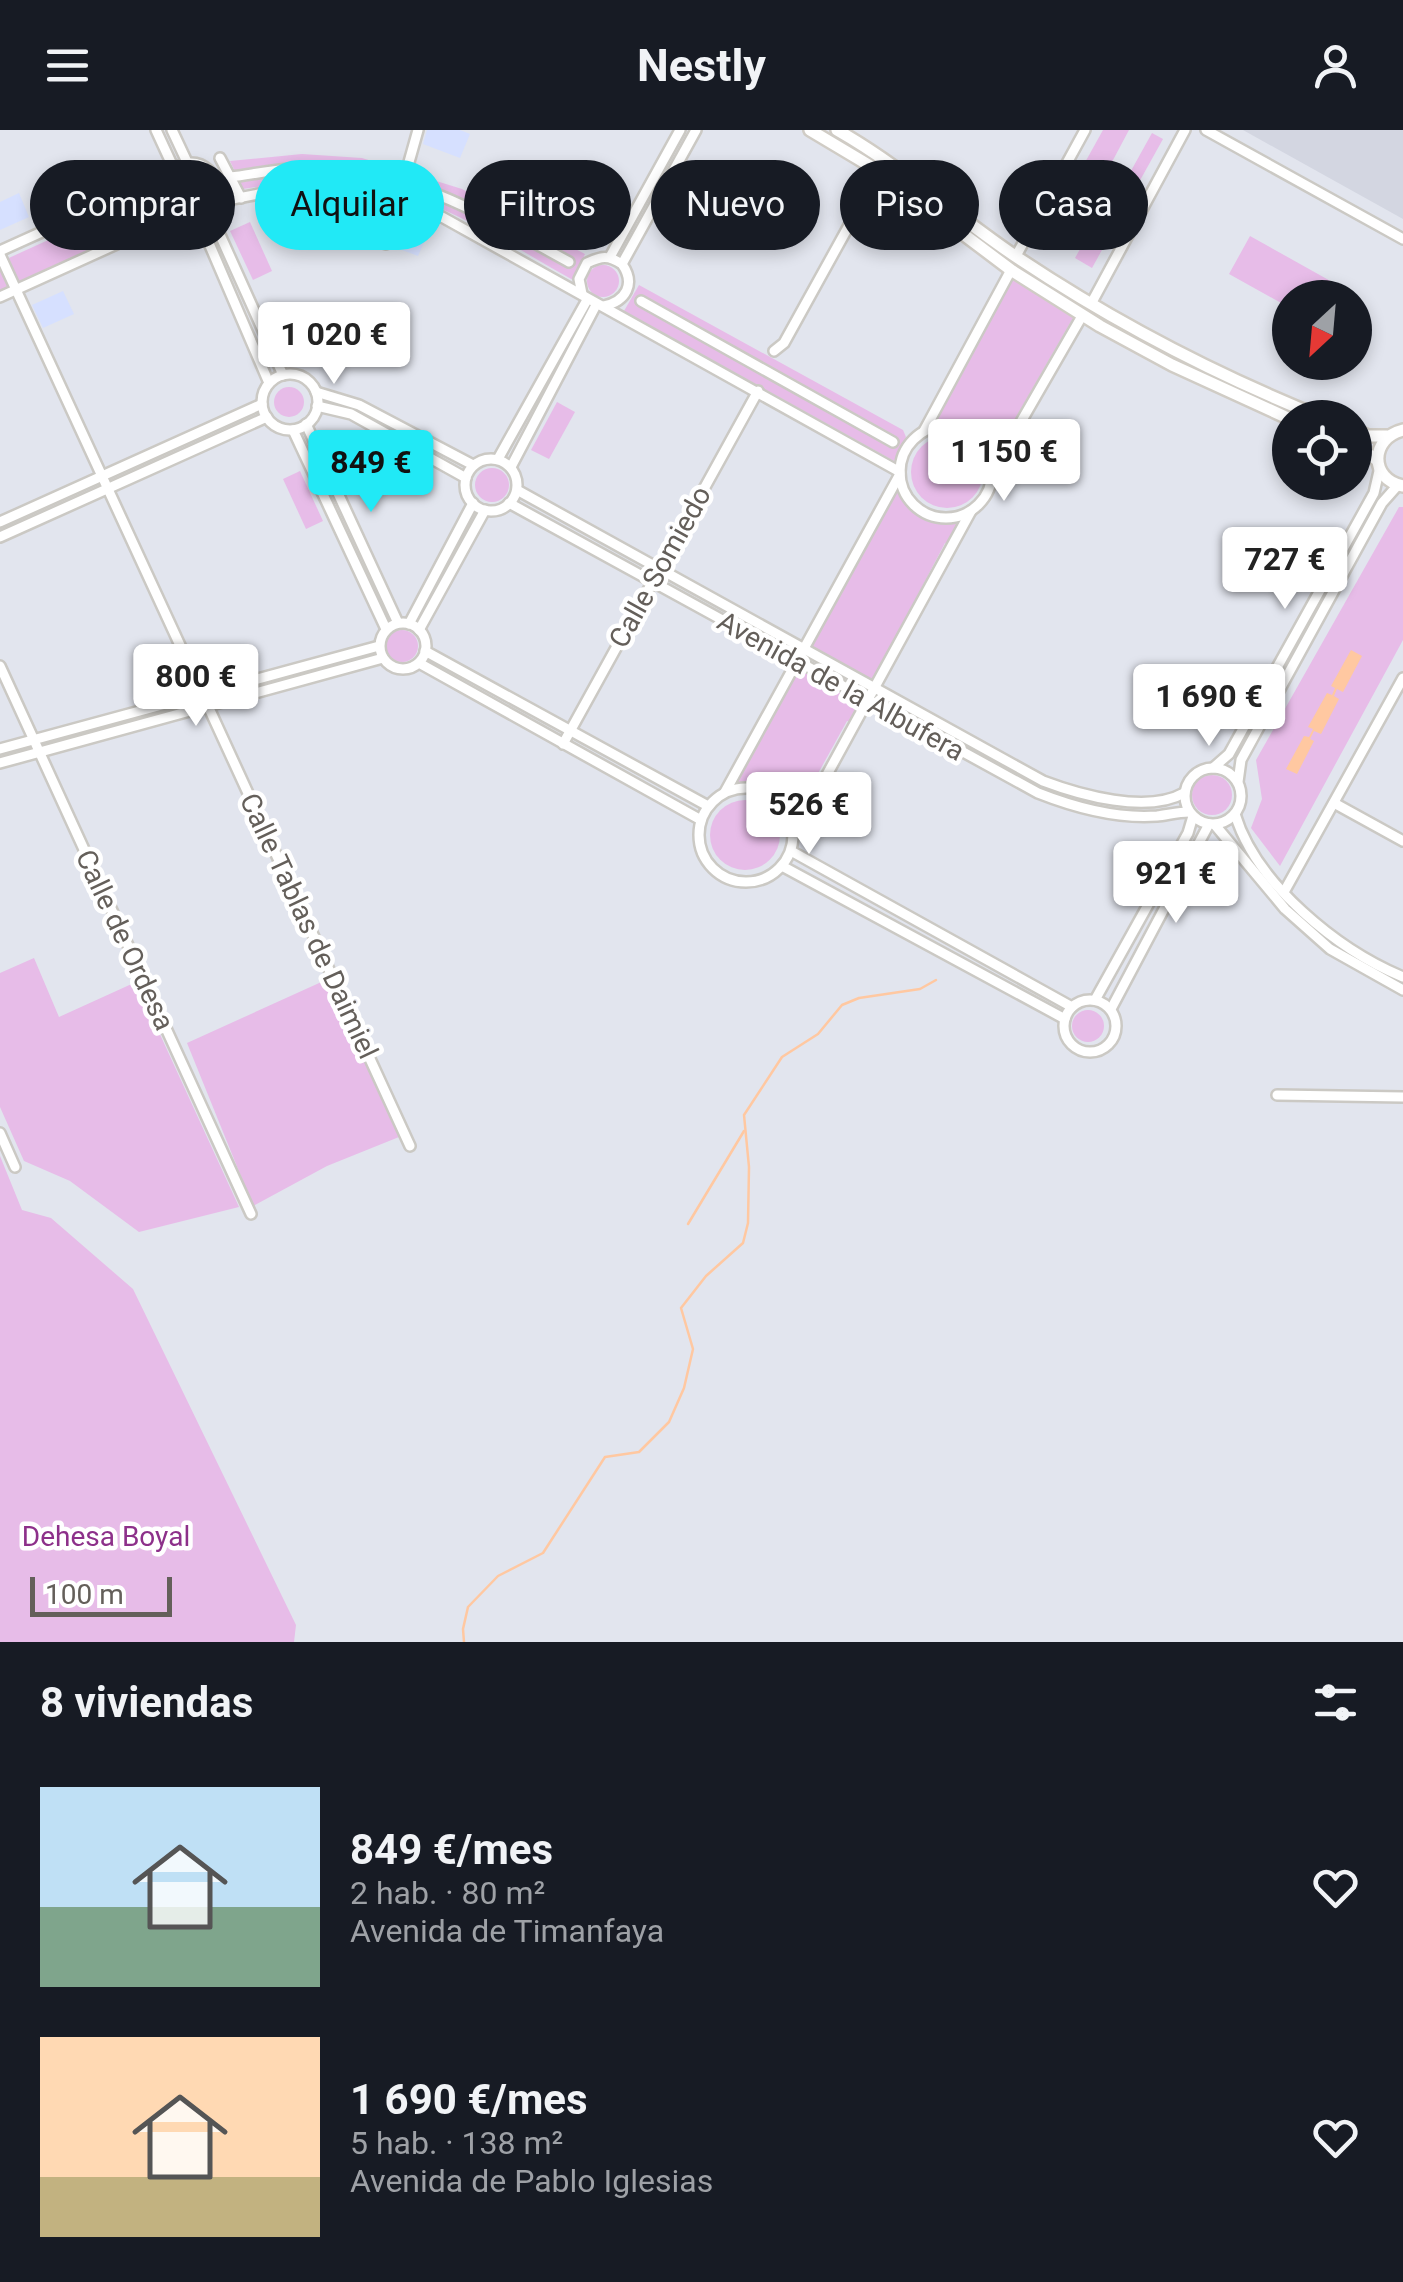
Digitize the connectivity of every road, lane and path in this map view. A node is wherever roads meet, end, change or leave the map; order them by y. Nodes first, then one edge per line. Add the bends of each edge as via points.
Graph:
1 (156, 130) edge
2 (172, 130) edge
3 (418, 130) edge
4 (680, 130) edge
5 (696, 130) edge
6 (810, 130) edge
7 (837, 130) edge
8 (1085, 130) edge
9 (1185, 130) edge
10 (1206, 130) edge
11 (167, 160) edge
12 (186, 160) edge
13 (410, 160) edge
14 (855, 160) edge
15 (235, 187) edge
16 (255, 196) edge
17 (444, 196) edge
18 (241, 198) junction
19 (235, 200) edge
20 (444, 219) edge
21 (30, 239) edge
22 (1403, 239) edge
23 (840, 240) edge
24 (979, 247) edge
25 (106, 250) edge
26 (208, 250) edge
27 (229, 250) edge
28 (0, 253) edge
29 (1016, 256) junction
30 (610, 257) junction
31 (569, 262) dead end
32 (622, 264) junction
33 (1011, 270) junction
34 (16, 290) junction
35 (0, 297) edge
36 (641, 301) dead end
37 (593, 302) junction
38 (1091, 304) junction
39 (1082, 316) junction
40 (779, 354) dead end
41 (283, 375) junction
42 (270, 383) junction
43 (758, 390) junction
44 (316, 392) junction
45 (1283, 400) edge
46 (262, 404) junction
47 (318, 406) junction
48 (1272, 410) edge
49 (267, 417) junction
50 (306, 424) junction
51 (293, 430) junction
52 (1403, 430) edge
53 (924, 432) junction
54 (1372, 436) edge
55 (1387, 436) junction
56 (893, 442) dead end
57 (498, 460) junction
58 (1372, 460) edge
59 (1378, 465) junction
60 (473, 466) junction
61 (511, 468) junction
62 (992, 472) junction
63 (900, 473) junction
64 (102, 475) junction
65 (466, 478) junction
66 (1400, 485) edge
67 (108, 488) junction
68 (517, 490) junction
69 (473, 503) junction
70 (510, 503) junction
71 (485, 510) junction
72 (971, 511) junction
73 (0, 522) edge
74 (0, 537) edge
75 (659, 569) junction
76 (652, 582) junction
77 (398, 623) junction
78 (414, 627) junction
79 (386, 629) junction
80 (379, 646) junction
81 (803, 649) junction
82 (426, 651) junction
83 (382, 658) junction
84 (796, 661) junction
85 (419, 662) junction
86 (0, 666) edge
87 (1403, 678) edge
88 (874, 688) junction
89 (202, 693) junction
90 (868, 700) junction
91 (208, 706) junction
92 (570, 731) junction
93 (34, 740) junction
94 (563, 744) junction
95 (0, 749) edge
96 (40, 752) junction
97 (0, 763) edge
98 (1213, 768) junction
99 (1238, 782) junction
100 (725, 792) junction
101 (1184, 793) junction
102 (1334, 803) junction
103 (708, 806) junction
104 (1191, 814) junction
105 (1235, 814) junction
106 (700, 820) junction
107 (1212, 824) junction
108 (794, 835) junction
109 (1403, 841) edge
110 (791, 851) junction
111 (782, 866) junction
112 (1284, 892) junction
113 (1403, 977) edge
114 (1403, 990) edge
115 (1095, 1000) junction
116 (1072, 1007) junction
117 (1111, 1010) junction
118 (1064, 1019) junction
119 (1277, 1095) dead end
120 (1403, 1097) edge
121 (0, 1133) edge
122 (410, 1146) dead end
123 (16, 1166) dead end
124 (251, 1214) dead end

1 - 11 street
2 - 12 street
3 - 13 street
4 - 30 street
5 - 32 street
6 - 14 main road
7 - 29 main road
8 - 29 street
9 - 38 street
10 - 22 street
15 - 18 street
16 - 18 street
17 - 31 street
18 - 19 street
20 - 37 street
21 - 28 street
23 - 40 street
24 - 33 main road
25 - 34 street
26 - 42 street
27 - 41 street
28 - 34 street
29 - 38 main road
30 - 32 street
30 - 37 street via 586,263 579,279
32 - 37 street via 626,294 617,303
33 - 39 main road
33 - 53 street
34 - 35 street
34 - 64 street
36 - 56 street
37 - 43 street
37 - 57 street
37 - 61 street
38 - 45 main road
39 - 48 main road
39 - 62 street
41 - 42 street
41 - 44 street via 306,379
42 - 46 street
43 - 63 street
43 - 75 street, Calle Somiedo
44 - 47 street
44 - 60 street via 359,405
46 - 49 street
46 - 64 street
47 - 50 street
47 - 65 street via 351,414
49 - 51 street
49 - 67 street
50 - 51 street
50 - 77 street
51 - 79 street
52 - 55 main road
53 - 62 street via 950,426 976,436
53 - 63 street via 906,449
54 - 55 main road
55 - 59 main road
57 - 60 street
57 - 61 street
58 - 59 main road
59 - 66 main road
59 - 98 street via 1374,492 1229,754
60 - 65 street
61 - 68 street
62 - 72 street via 988,494
63 - 72 street via 909,500 925,513 945,518
63 - 81 street
64 - 67 street
64 - 73 street
65 - 69 street
66 - 99 street via 1385,498 1250,743
67 - 74 street
67 - 89 street
68 - 70 street
68 - 75 street, Avenida de la Albufera
69 - 71 street
69 - 78 street
70 - 71 street
70 - 76 street, Avenida de la Albufera
71 - 78 street
72 - 88 street
75 - 76 street, Calle Somiedo
75 - 81 street, Avenida de la Albufera
76 - 84 street, Avenida de la Albufera
76 - 92 street, Calle Somiedo
77 - 78 street
77 - 79 street
78 - 82 street
79 - 80 street
80 - 83 street
80 - 89 street
81 - 84 street
81 - 88 street, Avenida de la Albufera
82 - 85 street
82 - 92 street
83 - 85 street via 400,669
83 - 91 street
84 - 90 street, Avenida de la Albufera
84 - 100 street
85 - 94 street
86 - 93 street, Calle de Ordesa
87 - 102 street
88 - 90 street
88 - 101 street, Avenida de la Albufera via 1016,768 1075,793 1150,802
89 - 93 street
90 - 104 street, Avenida de la Albufera via 1069,805 1118,815
90 - 108 street
91 - 96 street
91 - 122 street, Calle Tablas de Daimiel
92 - 94 street, Calle Somiedo
92 - 103 street
93 - 95 street
93 - 96 street, Calle de Ordesa
94 - 106 street
96 - 97 street
96 - 124 street, Calle de Ordesa
98 - 99 street
98 - 101 street via 1197,772
99 - 105 street
100 - 103 street
100 - 108 street via 756,789 771,795
101 - 104 street
102 - 109 street
102 - 112 street
103 - 106 street
104 - 107 street
104 - 115 street via 1188,833
105 - 107 street
105 - 112 street via 1242,837
106 - 111 street via 701,852 722,877 754,882
107 - 114 street via 1285,909 1330,949
107 - 117 street
108 - 110 street
110 - 111 street
110 - 116 street
111 - 118 street
112 - 113 street via 1336,939
115 - 116 street
115 - 117 street
116 - 118 street
117 - 118 street via 1116,1035 1096,1052 1071,1044
119 - 120 street
121 - 123 street

